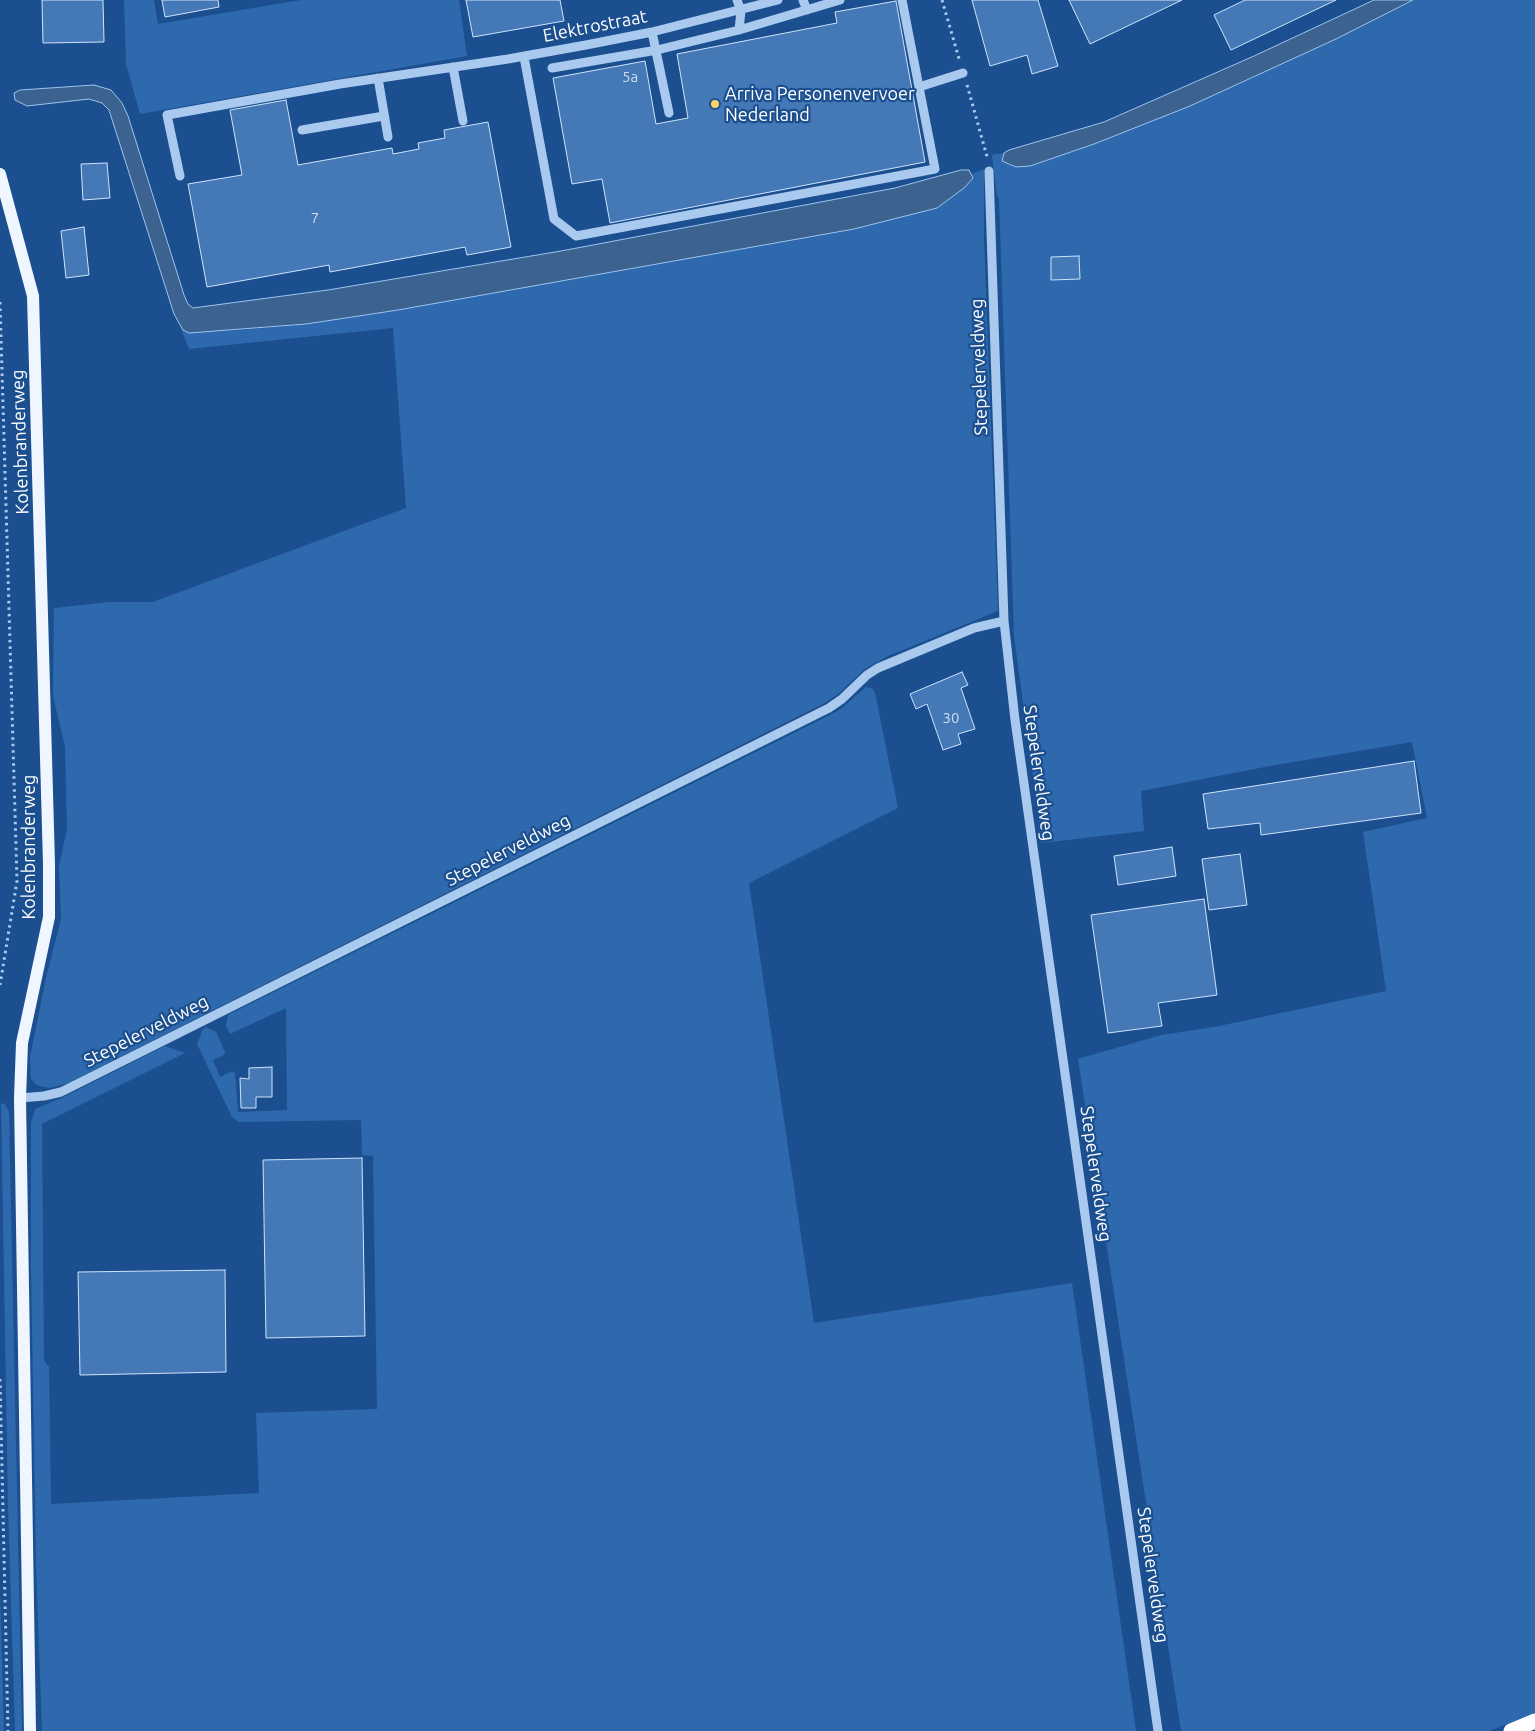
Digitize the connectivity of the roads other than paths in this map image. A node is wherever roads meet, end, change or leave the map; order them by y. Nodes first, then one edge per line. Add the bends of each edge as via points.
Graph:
1 (737, 0) edge
2 (778, 0) edge
3 (804, 0) edge
4 (840, 0) edge
5 (902, 0) edge
6 (741, 10) junction
7 (807, 10) junction
8 (739, 30) junction
9 (652, 32) junction
10 (586, 45) junction
11 (656, 50) junction
12 (524, 57) junction
13 (590, 62) junction
14 (453, 67) junction
15 (552, 68) dead end
16 (963, 73) dead end
17 (378, 78) junction
18 (919, 87) junction
19 (669, 113) dead end
20 (384, 116) junction
21 (463, 122) dead end
22 (302, 130) dead end
23 (388, 137) dead end
24 (989, 171) dead end
25 (0, 174) edge
26 (180, 176) dead end
27 (1004, 621) junction
28 (20, 1098) junction
29 (1535, 1721) edge
30 (30, 1731) edge
31 (1158, 1731) edge
32 (1511, 1731) edge

1 - 6 street
2 - 6 street, Elektrostraat
3 - 7 street
4 - 7 street
5 - 18 street
6 - 8 street
6 - 9 street, Elektrostraat
7 - 8 street
8 - 11 street
9 - 10 street, Elektrostraat
9 - 11 street
10 - 12 street, Elektrostraat
10 - 13 street
11 - 13 street
11 - 19 street
12 - 14 street, Elektrostraat
12 - 18 street via 554,219 576,236 935,170
13 - 15 street
14 - 17 street, Elektrostraat
14 - 21 street
16 - 18 street
17 - 20 street
17 - 26 street, Elektrostraat via 167,115
20 - 22 street
20 - 23 street
24 - 27 street, Stepelerveldweg
25 - 28 main road, Kolenbranderweg via 32,296 50,864 48,917 22,1043
27 - 28 street, Stepelerveldweg via 974,628 878,668 866,675 842,699 812,716 61,1092
27 - 31 street, Stepelerveldweg via 1015,720
28 - 30 main road, Kolenbranderweg
29 - 32 highway

